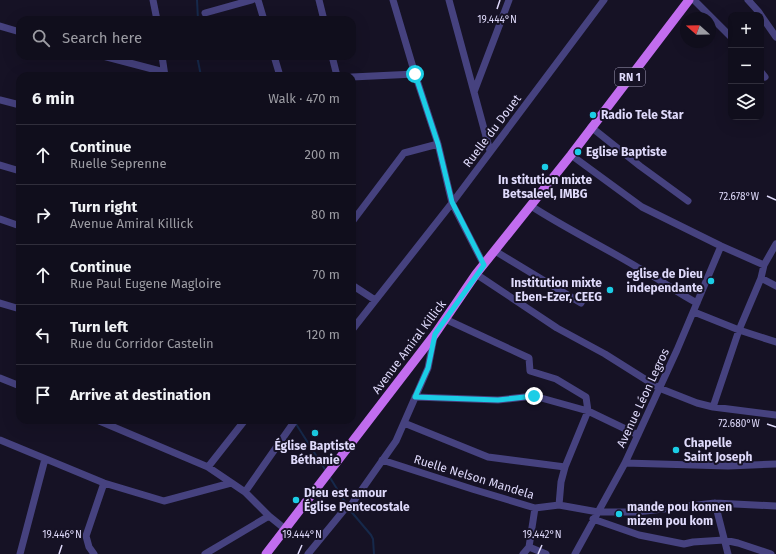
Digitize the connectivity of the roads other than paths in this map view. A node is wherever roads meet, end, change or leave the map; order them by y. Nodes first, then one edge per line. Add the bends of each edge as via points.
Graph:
1 (153, 0) edge
2 (252, 0) edge
3 (258, 0) edge
4 (319, 0) edge
5 (393, 0) edge
6 (449, 0) edge
7 (509, 0) edge
8 (604, 0) edge
9 (689, 0) edge
10 (694, 0) edge
11 (748, 0) edge
12 (205, 13) dead end
13 (156, 16) edge
14 (263, 16) edge
15 (323, 16) edge
16 (0, 26) edge
17 (16, 31) edge
18 (728, 34) edge
19 (776, 37) edge
20 (117, 60) edge
21 (163, 60) edge
22 (275, 60) edge
23 (333, 60) edge
24 (158, 72) edge
25 (165, 72) edge
26 (279, 72) edge
27 (336, 72) edge
28 (415, 74) junction
29 (356, 77) edge
30 (474, 92) junction
31 (0, 100) edge
32 (16, 104) edge
33 (591, 128) junction
34 (438, 144) junction
35 (490, 151) junction
36 (570, 155) junction
37 (0, 165) edge
38 (16, 170) edge
39 (688, 201) dead end
40 (452, 202) junction
41 (530, 206) junction
42 (356, 217) edge
43 (0, 219) edge
44 (16, 225) edge
45 (776, 244) edge
46 (721, 246) junction
47 (495, 251) junction
48 (484, 265) junction
49 (764, 265) junction
50 (476, 274) junction
51 (761, 278) junction
52 (776, 286) edge
53 (356, 288) edge
54 (375, 300) junction
55 (581, 302) dead end
56 (0, 303) edge
57 (698, 303) junction
58 (16, 308) edge
59 (694, 312) junction
60 (445, 319) junction
61 (356, 325) edge
62 (739, 330) junction
63 (435, 334) junction
64 (776, 342) edge
65 (0, 378) edge
66 (16, 384) edge
67 (659, 388) junction
68 (415, 397) junction
69 (713, 407) junction
70 (588, 411) junction
71 (776, 415) edge
72 (404, 423) junction
73 (106, 424) edge
74 (242, 424) edge
75 (293, 424) edge
76 (638, 435) junction
77 (0, 440) edge
78 (45, 459) junction
79 (382, 460) junction
80 (625, 463) junction
81 (776, 464) edge
82 (208, 467) junction
83 (565, 467) junction
84 (104, 483) junction
85 (230, 483) junction
86 (245, 492) junction
87 (715, 503) junction
88 (559, 505) junction
89 (776, 506) edge
90 (535, 508) junction
91 (598, 512) junction
92 (269, 516) junction
93 (593, 519) junction
94 (285, 529) junction
95 (724, 540) junction
96 (529, 546) junction
97 (20, 554) edge
98 (94, 554) edge
99 (205, 554) edge
100 (266, 554) edge
101 (308, 554) edge
102 (523, 554) edge
103 (546, 554) edge
104 (575, 554) edge
105 (728, 554) edge
106 (771, 554) edge

1 - 13 street
2 - 12 street
3 - 14 street
4 - 15 street
5 - 28 street
6 - 30 street
7 - 30 street
8 - 35 street, Ruelle du Douet
9 - 33 main road, RN 1
10 - 18 street
11 - 19 street
16 - 17 street
20 - 24 street
21 - 25 street
22 - 26 street
23 - 27 street
28 - 29 street
28 - 34 street
30 - 35 street
31 - 32 street
33 - 36 main road, RN 1
33 - 39 street
34 - 40 street
34 - 42 street via 404,153
35 - 40 street, Ruelle du Douet
36 - 41 main road, Avenue Amiral Killick / RN 1
36 - 46 street via 642,207
37 - 38 street
40 - 48 street
40 - 54 street, Ruelle du Douet
41 - 47 main road, Avenue Amiral Killick / RN 1
41 - 57 street
43 - 44 street
45 - 49 street
46 - 49 street
46 - 57 street, Avenue Léon Legros
47 - 48 main road, Avenue Amiral Killick / RN 1
47 - 55 street
48 - 50 main road, Avenue Amiral Killick / RN 1
49 - 51 street
50 - 60 main road, Avenue Amiral Killick / RN 1
50 - 67 street via 557,328
51 - 52 street
51 - 62 street
53 - 54 street
54 - 61 street, Ruelle du Douet
56 - 58 street
57 - 59 street, Avenue Léon Legros
59 - 62 street
59 - 67 street, Avenue Léon Legros
60 - 63 main road, Avenue Amiral Killick / RN 1
60 - 70 street via 529,358 530,371 556,379 586,397
62 - 64 street
62 - 69 street
63 - 68 street via 428,368
63 - 94 main road, Avenue Amiral Killick / RN 1
65 - 66 street
67 - 69 street
67 - 76 street, Avenue Léon Legros
68 - 70 street via 498,400 534,396
68 - 72 street
69 - 71 street
70 - 76 street
70 - 83 street
72 - 79 street
72 - 83 street via 488,457
73 - 82 street
74 - 82 street
75 - 86 street
76 - 80 street, Avenue Léon Legros
77 - 78 street
78 - 84 street
78 - 97 street
79 - 90 street, Ruelle Nelson Mandela
79 - 101 street via 351,505
80 - 81 street via 728,466
80 - 91 street, Avenue Léon Legros
82 - 85 street
83 - 88 street
84 - 85 street via 164,501
84 - 98 street via 86,536
85 - 86 street
86 - 92 street
87 - 89 street, Ruelle Nelson Mandela
87 - 91 street, Ruelle Nelson Mandela via 637,512
87 - 95 street
88 - 90 street, Ruelle Nelson Mandela
88 - 91 street, Ruelle Nelson Mandela
90 - 96 street
91 - 93 street, Avenue Léon Legros
92 - 94 street
92 - 99 street
93 - 95 street via 639,535 684,544
93 - 104 street, Avenue Léon Legros
94 - 100 main road, Avenue Amiral Killick / RN 1
95 - 105 street
95 - 106 street
96 - 102 street
96 - 103 street

